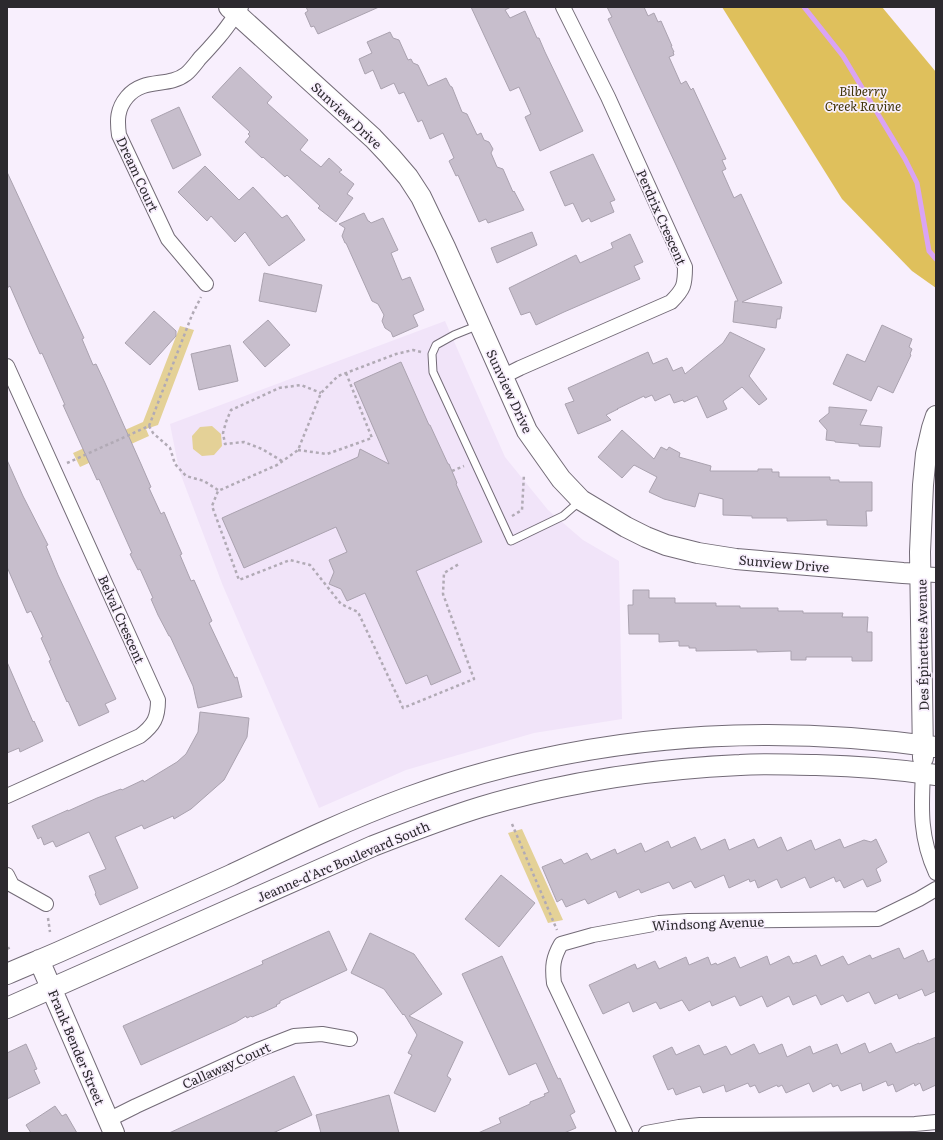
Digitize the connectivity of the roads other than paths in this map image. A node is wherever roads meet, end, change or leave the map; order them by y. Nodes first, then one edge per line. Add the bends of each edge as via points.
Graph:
1 (563, 7) edge
2 (236, 9) edge
3 (206, 284) road end
4 (479, 325) junction
5 (7, 366) edge
6 (502, 377) junction
7 (936, 416) edge
8 (581, 500) junction
9 (928, 574) edge
10 (930, 746) edge
11 (929, 774) edge
12 (7, 796) edge
13 (936, 873) edge
14 (7, 875) edge
15 (936, 889) edge
16 (46, 904) dead end
17 (39, 960) junction
18 (7, 974) edge
19 (52, 989) junction
20 (7, 1008) edge
21 (350, 1039) dead end
22 (936, 1122) edge
23 (111, 1127) edge
24 (625, 1133) edge
25 (646, 1133) edge

1 - 6 street, Perdrix Crescent via 608,97 685,267 685,280 681,292 671,302
2 - 3 street, Dream Court via 219,37 186,74 174,80 137,88 120,108 117,121 119,135 168,239
2 - 4 main road, Sunview Drive via 373,138 408,177 421,197
4 - 6 main road, Sunview Drive
4 - 8 lane via 436,345 432,354 433,372 511,541 563,516
5 - 12 street, Belval Crescent via 158,700 155,720 140,736
6 - 8 main road, Sunview Drive via 527,431 561,480
7 - 9 main road, Des Épinettes Avenue via 926,454 923,486
8 - 9 main road, Sunview Drive via 646,537 698,553 736,559
9 - 10 main road, Des Épinettes Avenue
10 - 11 main road, Des Épinettes Avenue
10 - 17 main road via 820,736 739,735 625,745 532,761 406,798 356,818
11 - 13 street, Des Épinettes Avenue via 922,816 930,861
11 - 19 main road, Jeanne-d'Arc Boulevard South via 850,766 741,765 630,775 526,795 433,823 373,846
14 - 16 street via 12,885
15 - 24 street, Windsong Avenue via 878,919 659,923 593,935 561,944 553,963 554,983
17 - 18 main road
17 - 19 main road, Frank Bender Street
19 - 20 main road, Jeanne-d'Arc Boulevard South
19 - 23 main road, Frank Bender Street
21 - 23 street, Callaway Court via 322,1034 294,1036 136,1106
22 - 25 street via 700,1125

